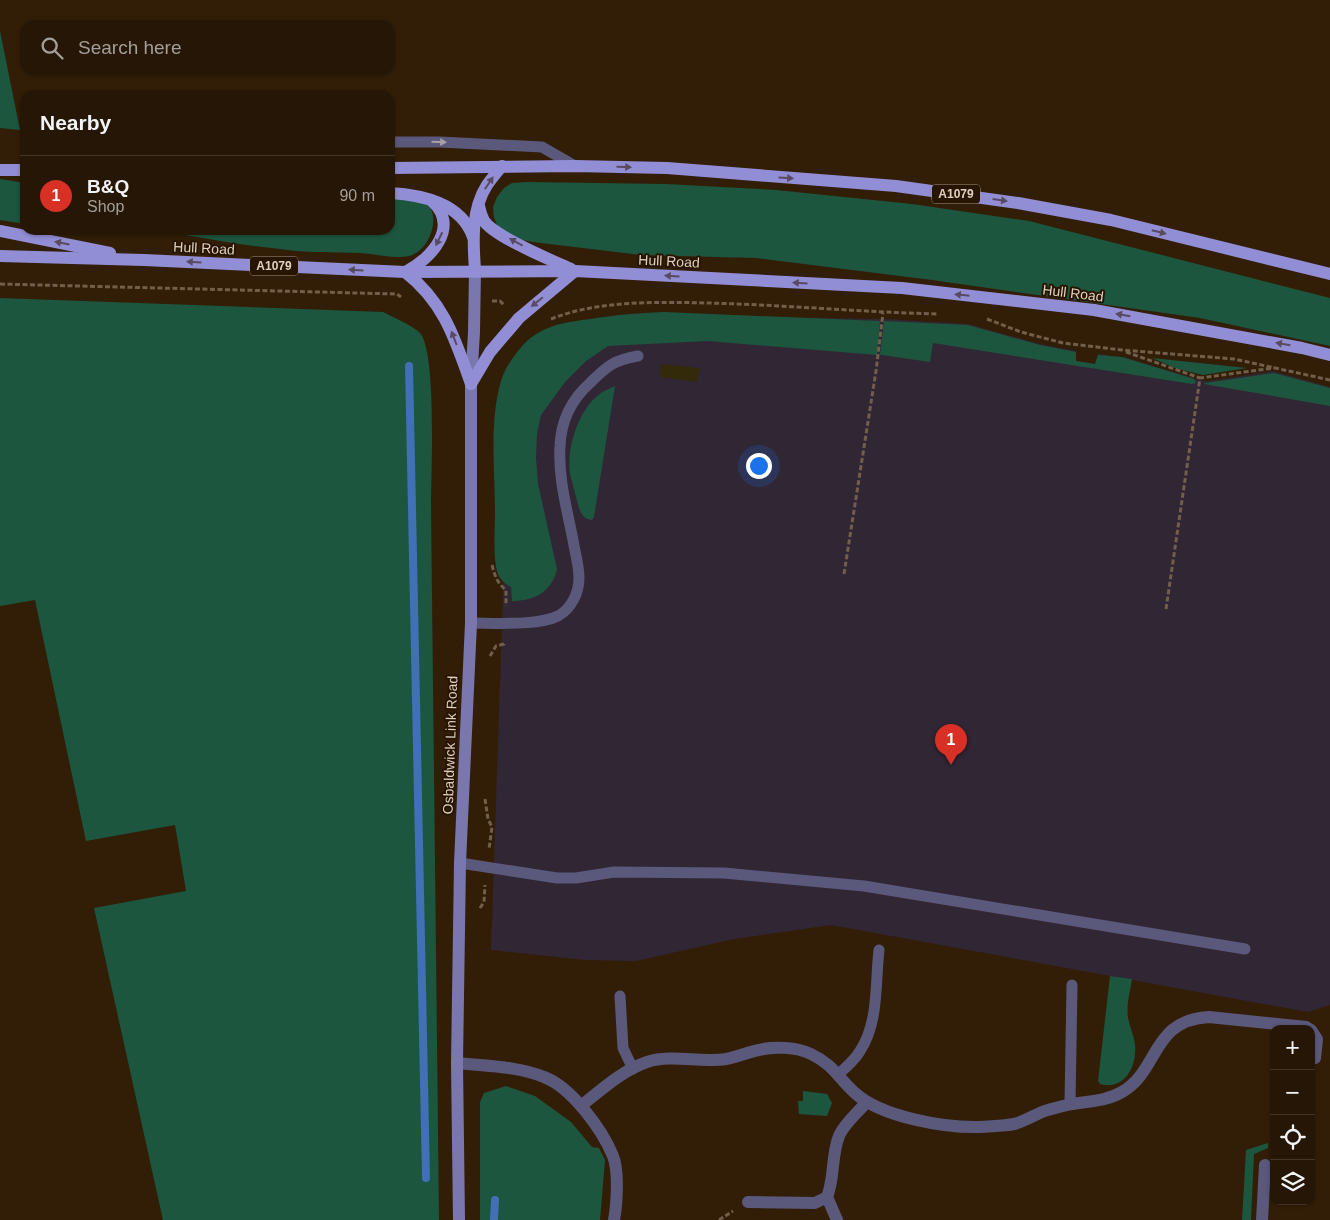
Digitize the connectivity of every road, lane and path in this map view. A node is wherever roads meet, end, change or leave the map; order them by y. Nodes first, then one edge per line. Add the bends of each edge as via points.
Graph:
1 (395, 142) edge
2 (502, 166) junction
3 (576, 166) junction
4 (395, 168) edge
5 (0, 170) edge
6 (20, 170) edge
7 (395, 194) edge
8 (428, 197) junction
9 (479, 206) junction
10 (0, 231) edge
11 (473, 237) junction
12 (0, 256) edge
13 (144, 260) junction
14 (475, 270) junction
15 (575, 271) junction
16 (405, 272) junction
17 (1330, 274) edge
18 (0, 284) edge
19 (402, 297) dead end
20 (883, 312) junction
21 (938, 314) dead end
22 (982, 318) dead end
23 (544, 323) dead end
24 (1122, 350) junction
25 (1330, 355) edge
26 (638, 356) dead end
27 (1277, 368) junction
28 (1200, 378) junction
29 (1330, 380) edge
30 (471, 384) junction
31 (492, 563) dead end
32 (844, 574) dead end
33 (506, 590) dead end
34 (1166, 609) dead end
35 (471, 623) junction
36 (460, 863) junction
37 (1245, 949) dead end
38 (878, 950) dead end
39 (1072, 985) dead end
40 (620, 996) dead end
41 (1294, 1025) edge
42 (1315, 1036) edge
43 (1315, 1058) dead end
44 (457, 1063) junction
45 (633, 1069) junction
46 (839, 1074) junction
47 (866, 1102) junction
48 (1070, 1104) junction
49 (582, 1106) junction
50 (1265, 1165) dead end
51 (827, 1197) junction
52 (748, 1202) dead end
53 (459, 1220) edge
54 (614, 1220) edge
55 (837, 1220) edge
56 (1262, 1220) edge

1 -> 3 lane via 542,147
2 - 3 main road, A1079
2 - 4 main road, A1079
9 -> 2 main road via 487,186
3 -> 17 main road, A1079 via 668,168 896,186 1018,203 1111,220
5 - 6 main road
7 - 8 main road
8 - 11 main road via 463,219
8 -> 16 main road via 439,207 445,222 443,232 430,255
9 - 11 main road
15 -> 9 main road via 492,229 484,220
13 -> 10 main road
11 - 14 main road
12 - 13 main road, Hull Road / A1079
16 -> 13 main road, Hull Road / A1079
14 - 15 main road, Hull Road / A1079
14 - 16 main road, Hull Road / A1079
14 - 30 street, Osbaldwick Link Road
25 -> 15 main road, Hull Road / A1079 via 1094,310 912,289
15 -> 30 main road via 519,318 490,352
30 -> 16 main road via 446,318 424,288
18 - 19 path via 397,294
20 - 21 path
20 - 23 path via 675,302 613,305 568,312
20 - 32 path
22 - 24 path via 1063,343
24 - 27 path via 1234,359
24 - 28 path
26 - 35 lane via 620,359 577,394 562,428 562,485 577,561 577,595 557,616 504,624
27 - 28 path
27 - 29 path
28 - 34 path
30 - 35 street, Osbaldwick Link Road
31 - 33 path via 495,577
35 - 36 street, Osbaldwick Link Road
36 - 37 lane via 557,878 614,872 724,873 864,886
36 - 44 street, Osbaldwick Link Road
38 - 46 lane via 871,1029 859,1053
39 - 48 lane
40 - 45 lane via 623,1048
41 - 48 street via 1196,1018 1180,1024 1169,1033 1133,1084 1121,1093
42 - 43 street
44 - 49 street via 513,1069 544,1077
44 - 53 street, Osbaldwick Link Road
45 - 46 street via 662,1059 726,1059 761,1049 789,1049 809,1052
45 - 49 street via 605,1086
46 - 47 street
47 - 48 street via 893,1114 979,1127 1014,1124
47 - 51 street via 840,1134
49 - 54 street via 613,1157 617,1186
50 - 56 street
51 - 52 street via 815,1203
51 - 55 street

